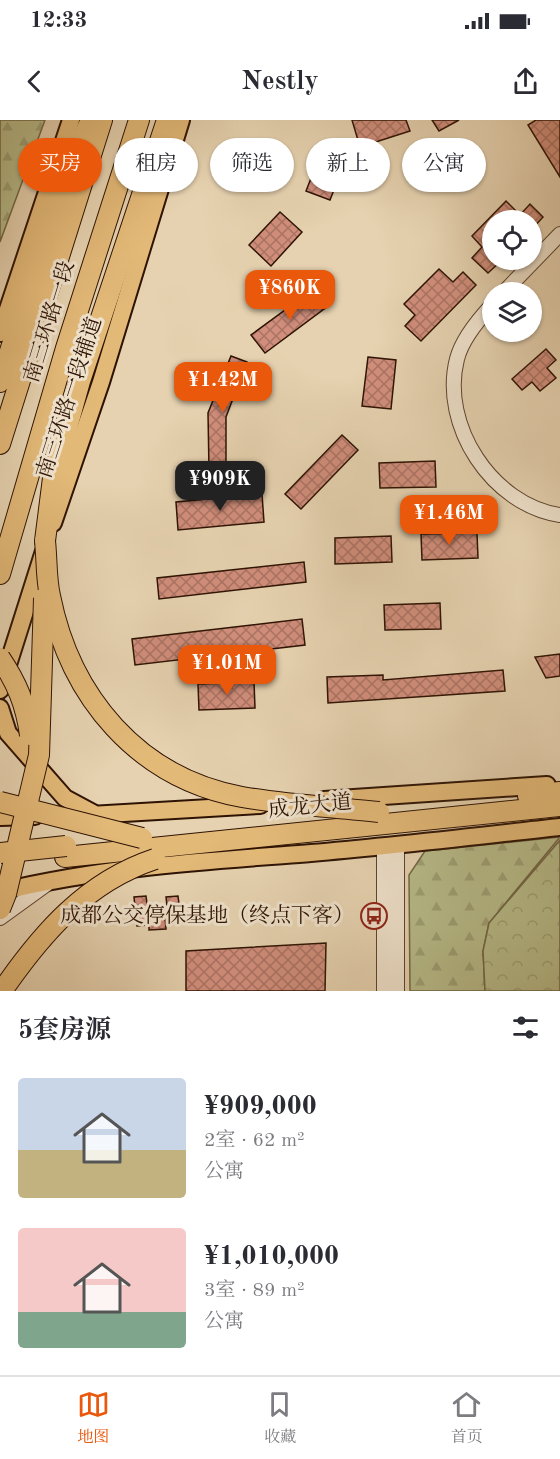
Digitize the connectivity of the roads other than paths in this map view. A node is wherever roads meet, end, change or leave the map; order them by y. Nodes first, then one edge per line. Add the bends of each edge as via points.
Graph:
1 (71, 120) edge
2 (91, 120) edge
3 (102, 120) edge
4 (139, 120) edge
5 (167, 120) edge
6 (181, 120) edge
7 (560, 234) edge
8 (514, 282) edge
9 (482, 316) edge
10 (0, 333) edge
11 (0, 382) edge
12 (0, 444) edge
13 (560, 515) edge
14 (45, 541) junction
15 (0, 574) edge
16 (0, 658) edge
17 (0, 690) edge
18 (0, 708) edge
19 (560, 784) edge
20 (560, 792) edge
21 (30, 798) junction
22 (0, 802) edge
23 (517, 803) junction
24 (560, 806) edge
25 (99, 816) junction
26 (0, 817) edge
27 (380, 818) junction
28 (560, 827) edge
29 (142, 838) junction
30 (391, 846) junction
31 (65, 852) junction
32 (0, 853) edge
33 (0, 864) edge
34 (60, 878) junction
35 (0, 892) edge
36 (0, 909) edge
37 (0, 918) edge
38 (2, 991) edge
39 (384, 991) edge
40 (397, 991) edge

1 - 10 main road
2 - 11 highway via 69,169
3 - 12 highway, 南三环路一段
4 - 15 highway, 南三环路一段 via 66,348
5 - 14 highway via 80,381 53,478
6 - 17 main road, 南三环路一段辅道 via 101,382
7 - 8 street
9 - 13 street via 457,358 452,398 458,420 479,460 495,480 526,505
14 - 21 highway, bridge via 39,755
14 - 27 highway, bridge via 50,595 63,645 90,700 128,743 169,771 206,787
16 - 21 highway, bridge via 27,707 32,743
18 - 25 main road via 8,733 65,798
19 - 25 main road
20 - 23 highway, 成龙大道
21 - 36 highway, bridge
22 - 29 highway, bridge
23 - 24 highway, 成龙大道
23 - 27 highway, 成龙大道
25 - 26 main road
27 - 29 highway, 成龙大道, bridge
27 - 31 highway, 成龙大道
27 - 38 highway, bridge via 296,842 206,849 137,865 98,885 62,915
28 - 30 main road
29 - 31 highway, 成龙大道, bridge
30 - 34 main road via 152,866
30 - 39 street
30 - 40 street
31 - 32 highway, bridge
31 - 33 highway
34 - 35 main road
34 - 37 street via 38,888

